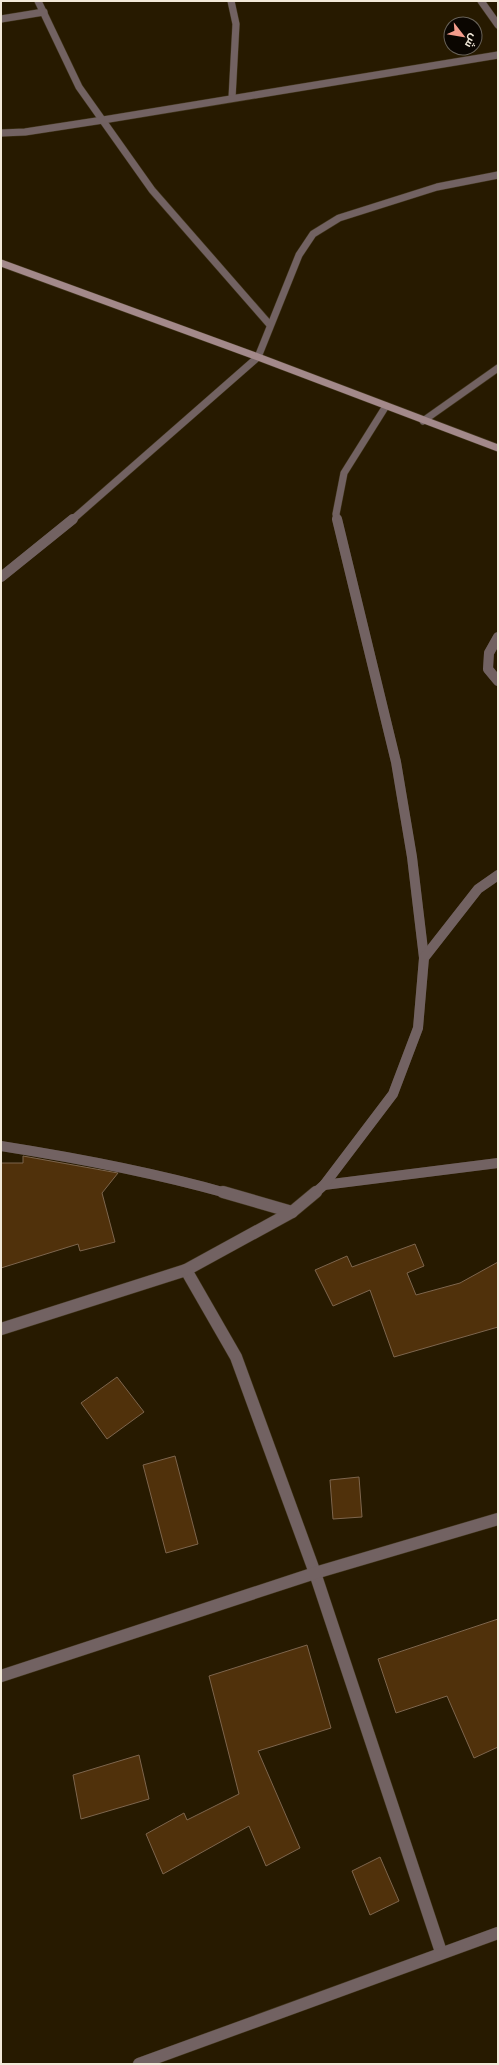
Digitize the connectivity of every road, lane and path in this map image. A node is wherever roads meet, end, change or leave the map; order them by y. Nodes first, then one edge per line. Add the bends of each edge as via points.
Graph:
1 (38, 1) edge
2 (231, 1) edge
3 (481, 1) edge
4 (44, 12) junction
5 (1, 19) edge
6 (498, 25) edge
7 (498, 55) edge
8 (232, 98) junction
9 (103, 120) junction
10 (1, 133) edge
11 (498, 175) edge
12 (1, 263) edge
13 (270, 325) junction
14 (258, 356) junction
15 (498, 368) edge
16 (386, 406) junction
17 (423, 421) junction
18 (498, 448) edge
19 (1, 577) edge
20 (498, 636) edge
21 (498, 681) edge
22 (498, 875) edge
23 (424, 958) junction
24 (1, 1146) edge
25 (498, 1162) edge
26 (324, 1185) junction
27 (292, 1212) junction
28 (186, 1270) junction
29 (1, 1329) edge
30 (498, 1519) edge
31 (315, 1573) junction
32 (1, 1676) edge
33 (498, 1932) edge
34 (441, 1952) junction
35 (139, 2064) edge

1 - 4 street
2 - 8 street via 236,24
3 - 6 street
4 - 5 street
4 - 9 street via 79,87
7 - 8 street
8 - 9 street
9 - 10 street
9 - 13 street via 152,190
11 - 13 street via 437,187 339,218 313,234 299,255
12 - 14 main road
13 - 14 street
14 - 16 main road
14 - 19 street via 55,536
15 - 17 street
16 - 17 main road
16 - 23 street via 344,473 336,514 396,762 412,857
17 - 18 main road
20 - 21 street via 489,653 488,669
22 - 23 street via 478,889
23 - 26 street via 418,1028 393,1094
24 - 27 street via 78,1158 188,1182
25 - 26 street
26 - 27 street
27 - 28 street
28 - 29 street
28 - 31 street via 236,1357
30 - 31 street
31 - 32 street
31 - 34 street
33 - 34 street
34 - 35 street

